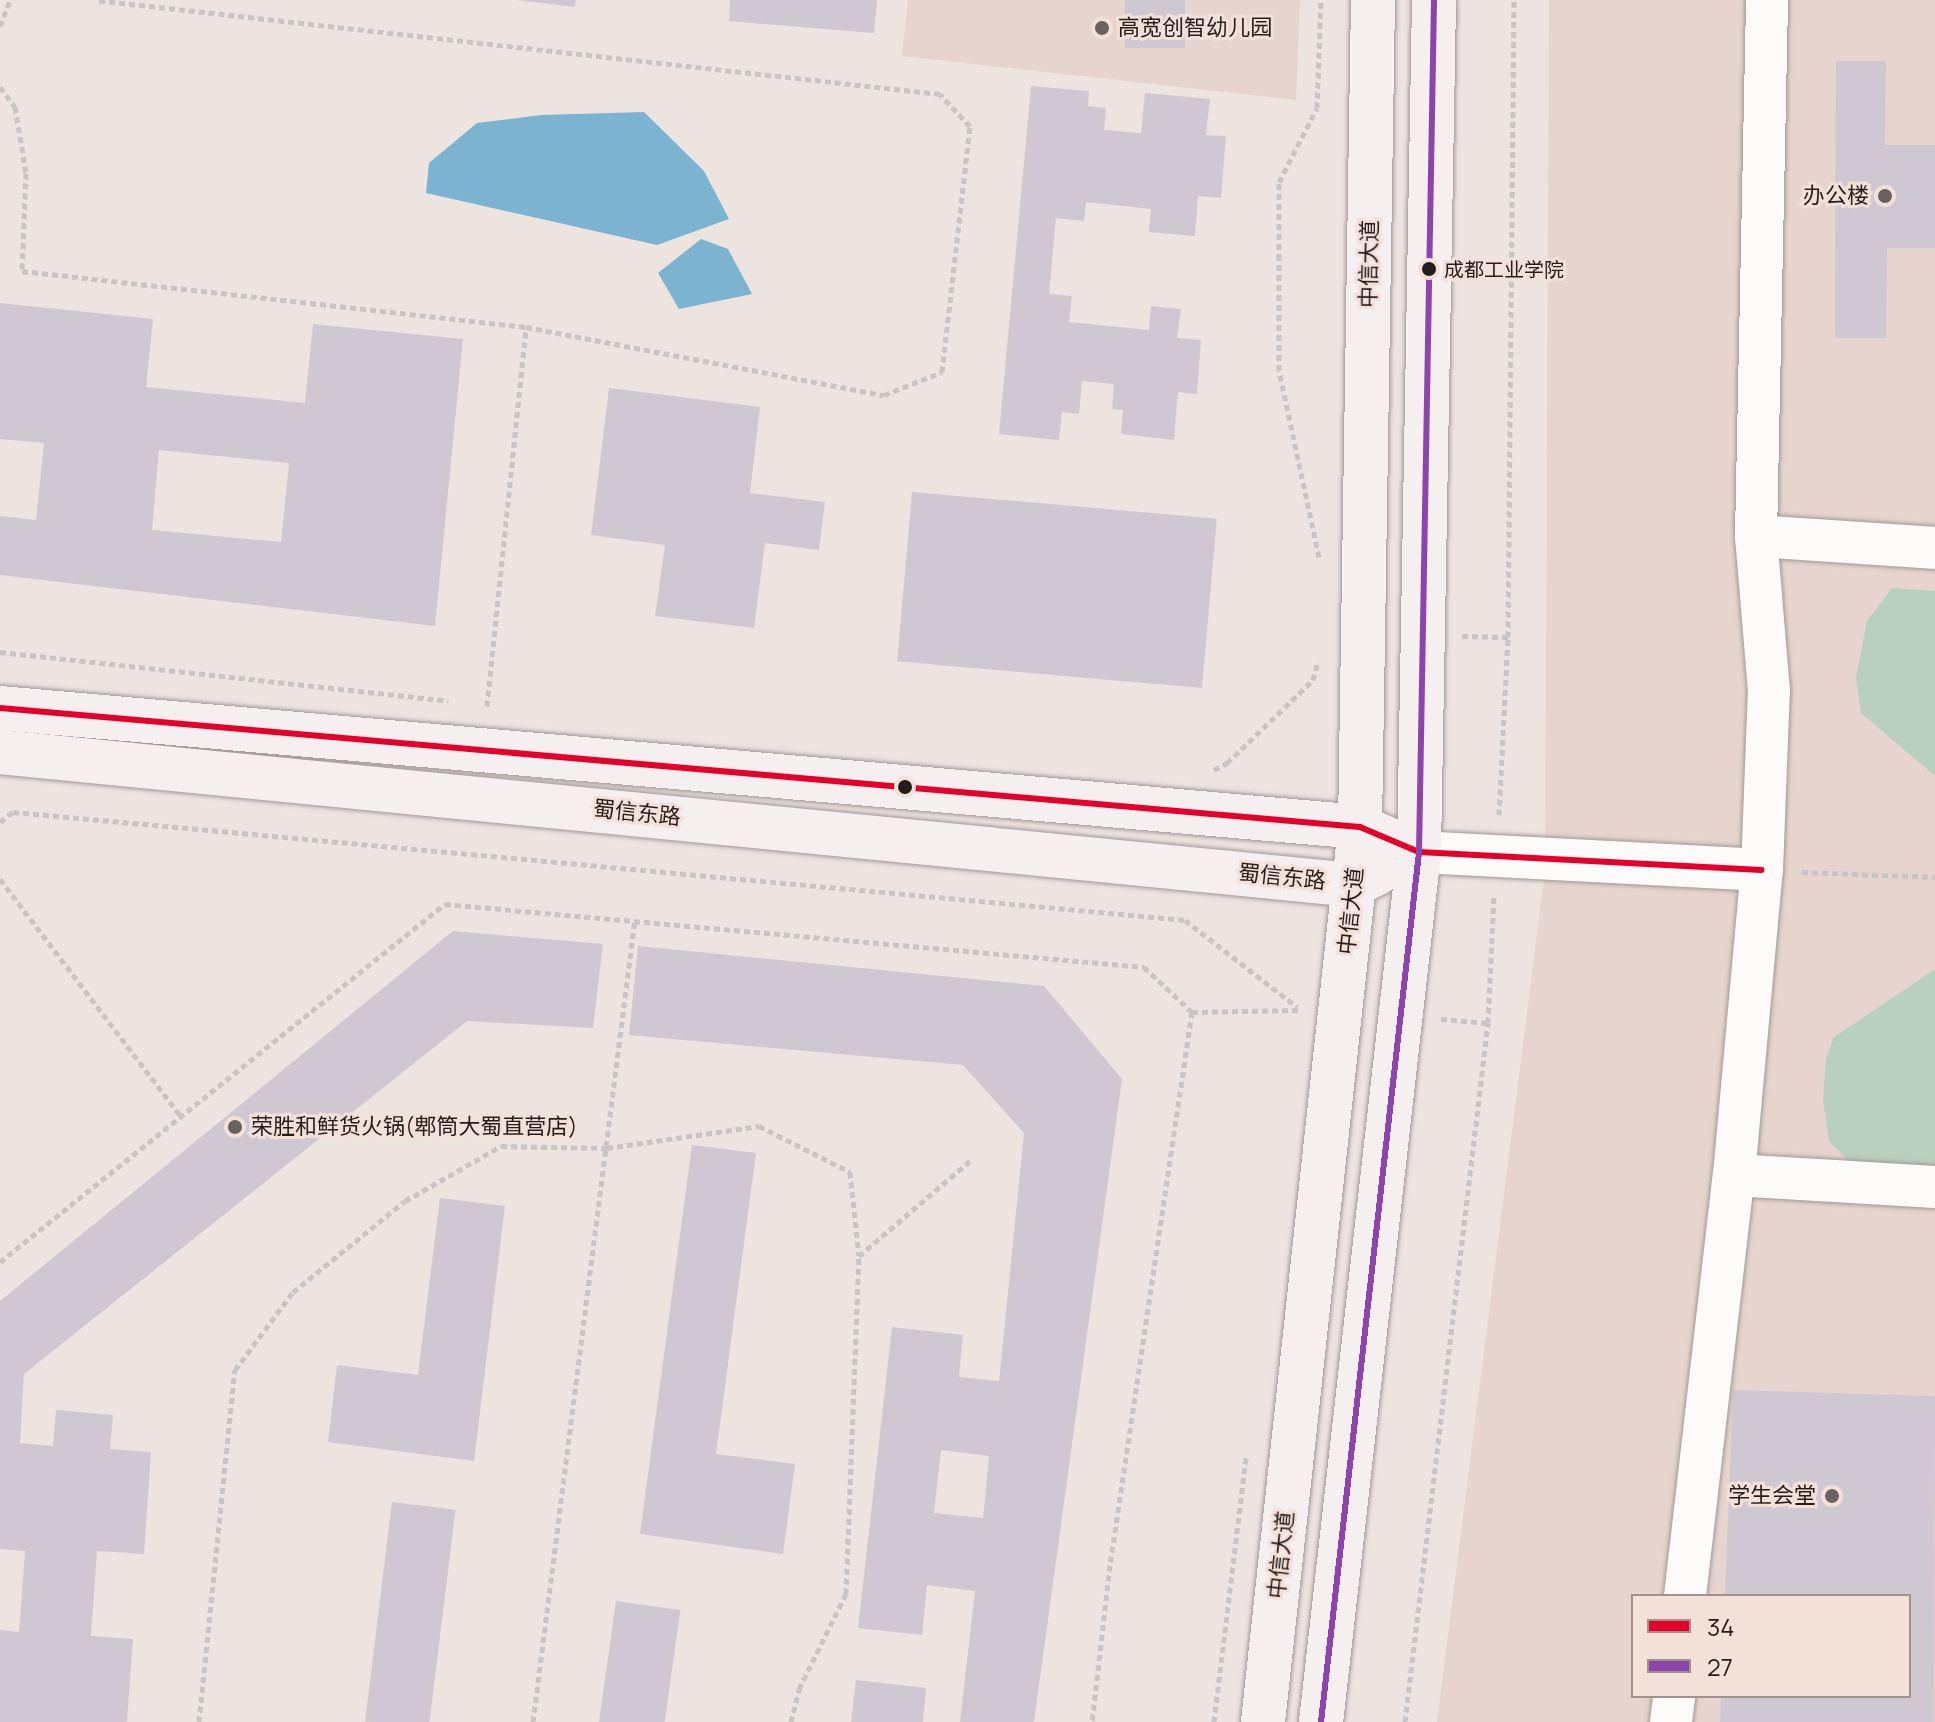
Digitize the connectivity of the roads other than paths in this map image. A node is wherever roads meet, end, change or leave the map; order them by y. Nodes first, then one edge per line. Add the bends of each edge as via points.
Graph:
1 (1373, 0) edge
2 (1434, 0) edge
3 (1767, 0) edge
4 (1756, 536) junction
5 (1935, 548) edge
6 (0, 708) edge
7 (0, 752) edge
8 (1360, 827) junction
9 (1419, 852) junction
10 (1762, 870) junction
11 (1354, 885) junction
12 (1734, 1175) junction
13 (1935, 1187) edge
14 (1685, 1594) edge
15 (1674, 1698) edge
16 (1263, 1722) edge
17 (1321, 1722) edge
18 (1671, 1722) edge

1 - 8 main road, 中信大道
2 - 9 main road
3 - 4 street
4 - 5 street
4 - 10 street via 1769,691
6 - 8 main road
7 - 11 main road, 蜀信东路
8 - 9 main road
8 - 11 main road, 中信大道
9 - 10 street
9 - 11 main road, 蜀信东路
9 - 17 main road
10 - 12 street
11 - 16 main road, 中信大道
12 - 13 street
12 - 14 street
15 - 18 street

